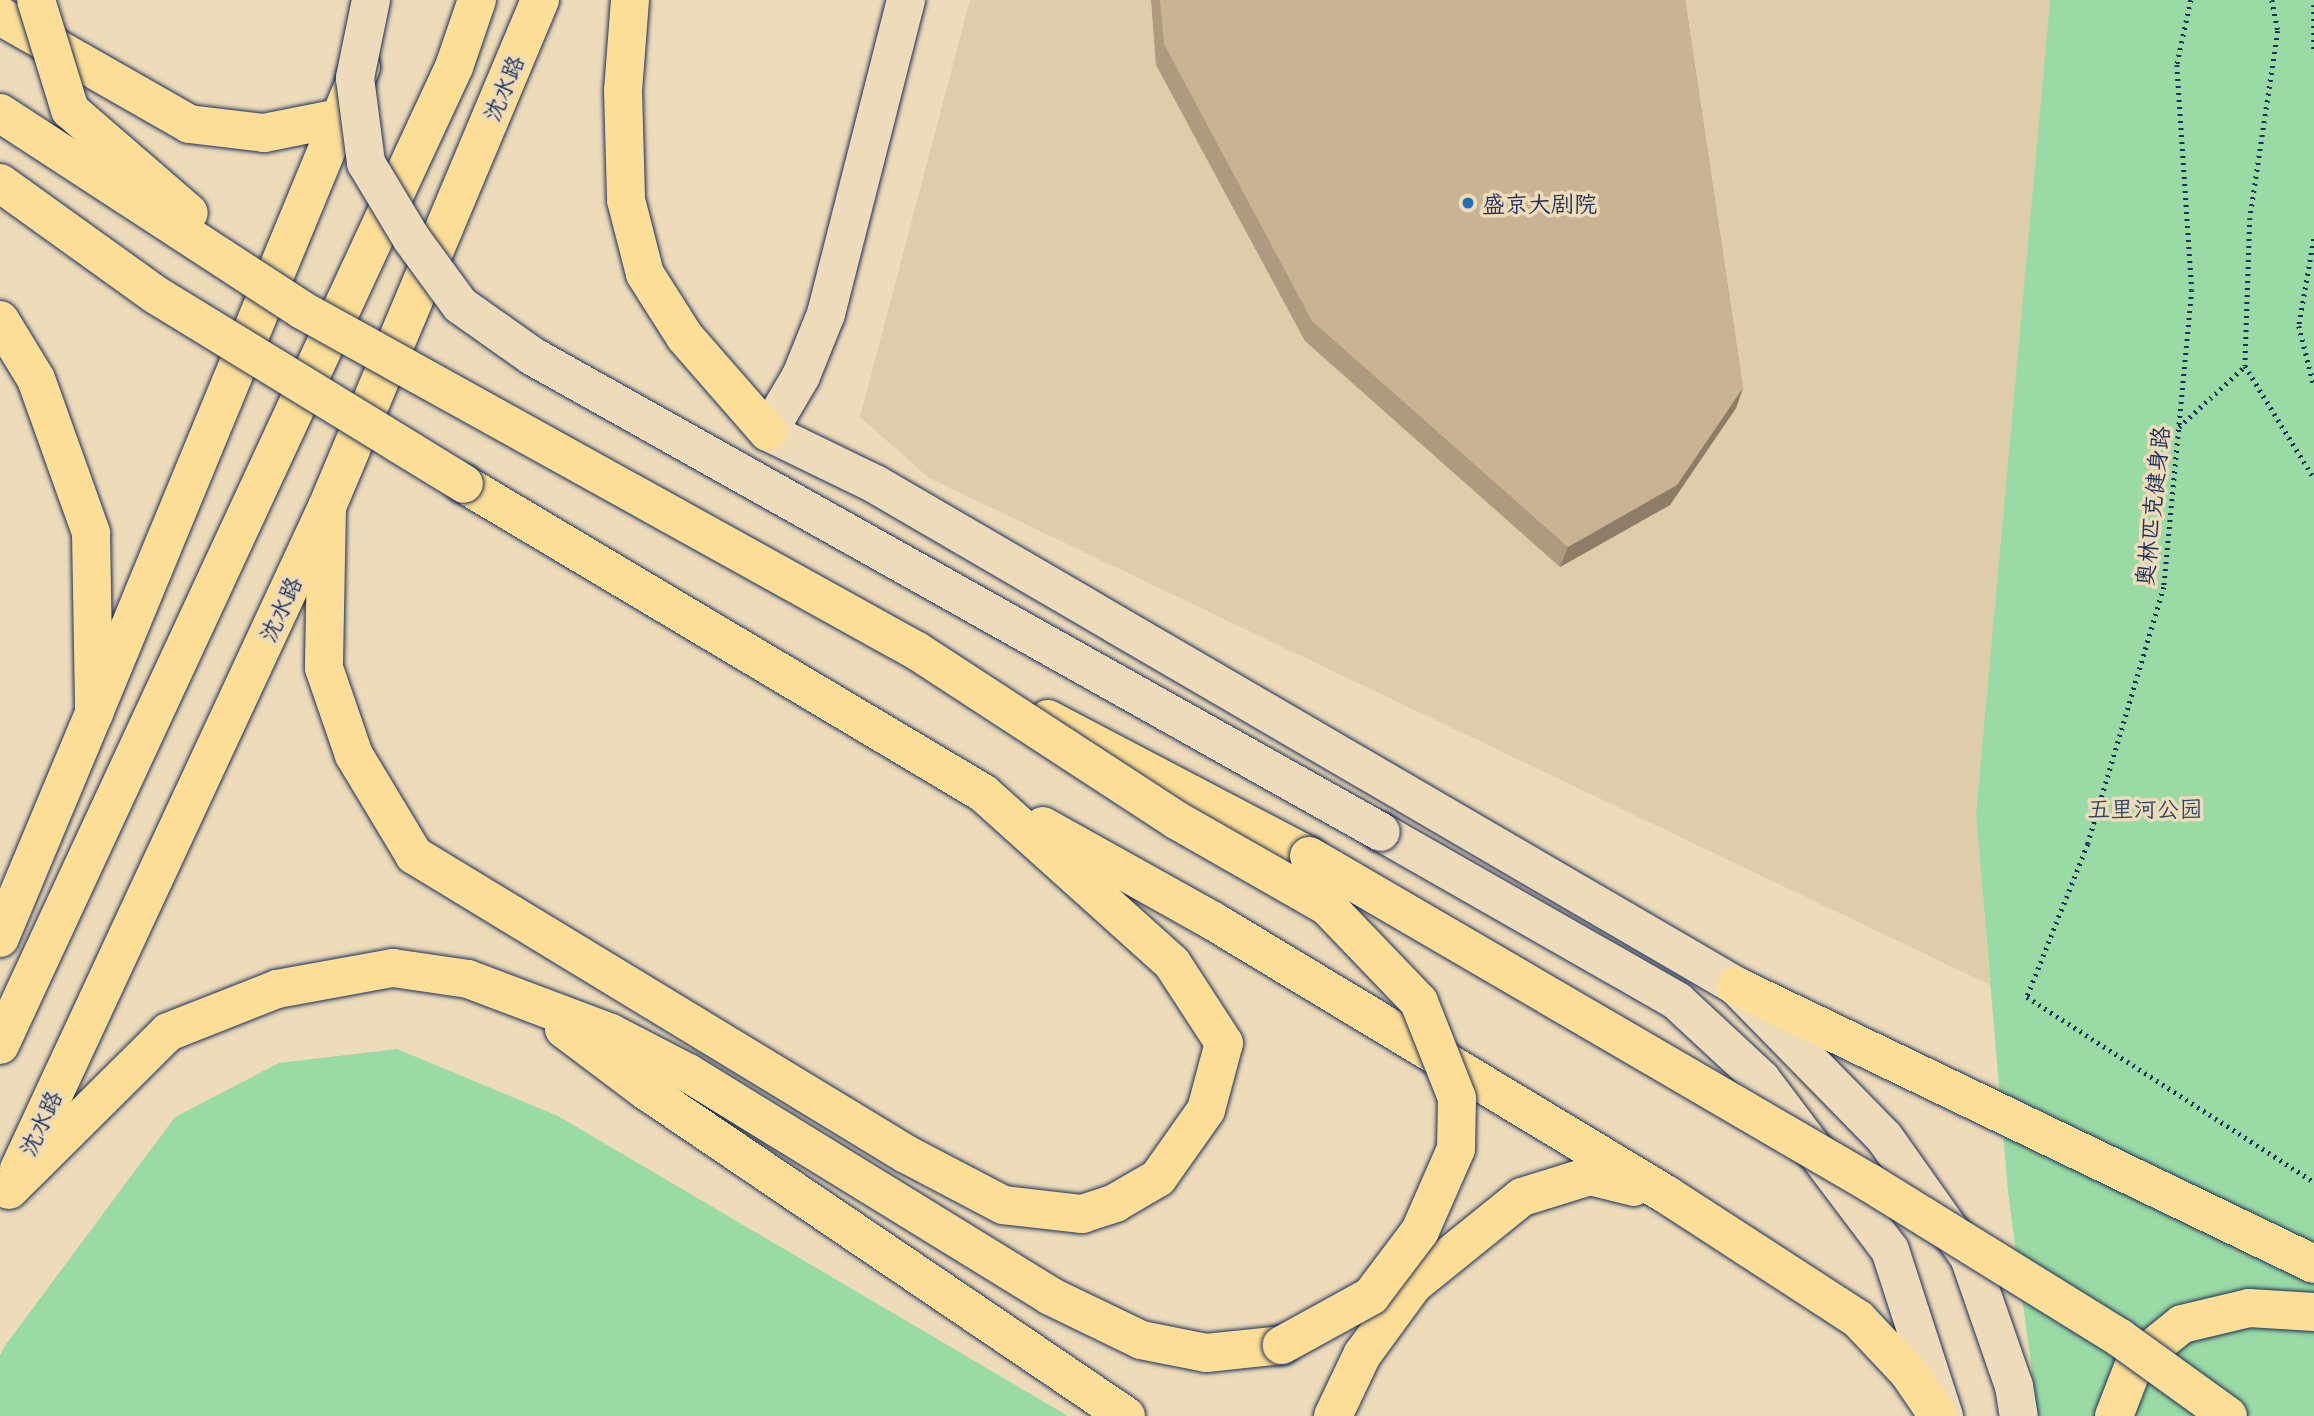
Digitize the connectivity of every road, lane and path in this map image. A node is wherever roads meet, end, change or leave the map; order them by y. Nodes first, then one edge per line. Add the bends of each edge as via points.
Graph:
1 (36, 0) edge
2 (371, 0) edge
3 (388, 0) edge
4 (477, 0) edge
5 (540, 0) edge
6 (630, 0) edge
7 (906, 0) edge
8 (2191, 0) edge
9 (2272, 0) edge
10 (2314, 5) edge
11 (0, 16) edge
12 (2314, 53) edge
13 (0, 113) edge
14 (340, 118) junction
15 (0, 183) edge
16 (2314, 239) edge
17 (302, 310) junction
18 (0, 320) edge
19 (2245, 366) junction
20 (2314, 386) edge
21 (2179, 428) junction
22 (768, 432) junction
23 (2314, 478) edge
24 (327, 508) junction
25 (917, 651) junction
26 (93, 713) junction
27 (983, 793) junction
28 (0, 938) edge
29 (1736, 986) junction
30 (532, 1004) junction
31 (0, 1045) edge
32 (2314, 1182) edge
33 (1667, 1195) junction
34 (5, 1199) edge
35 (2314, 1264) edge
36 (2314, 1312) edge
37 (1126, 1416) edge
38 (1333, 1416) edge
39 (1938, 1416) edge
40 (1944, 1416) edge
41 (2019, 1416) edge
42 (2115, 1416) edge
43 (2228, 1416) edge

1 - 17 highway, bridge via 70,110
2 - 40 main road, bridge via 355,78 366,163 411,238 460,305 532,356 1677,1001 1761,1079 1890,1250
3 - 14 highway
4 - 31 highway via 454,67
5 - 24 highway, 沈水路
6 - 22 highway via 623,90 626,200 645,274 685,337
7 - 22 main road via 826,314 801,376
8 - 21 path, 奥林匹克健身路 via 2177,65 2192,290
9 - 19 path via 2278,31 2250,218
10 - 12 path
11 - 14 highway via 189,124 264,134
13 - 17 highway, bridge
14 - 26 highway
15 - 27 highway, bridge via 156,295
16 - 20 path via 2299,326
17 - 25 highway, bridge
18 - 26 highway via 36,379 92,533
19 - 21 path
19 - 23 path
21 - 32 path, 奥林匹克健身路 via 2164,587 2088,844 2027,997
22 - 29 main road via 875,484
24 - 27 highway via 324,668 354,755 414,855 906,1154 1003,1205 1082,1214 1115,1203 1158,1178 1206,1110 1224,1043 1172,963
24 - 34 highway, 沈水路
25 - 30 highway, bridge via 1176,820 1327,906 1419,1002 1457,1098 1456,1149 1420,1231 1371,1296 1282,1345 1206,1353 1142,1340 1050,1296 688,1073 611,1033
25 - 43 highway, bridge via 1310,856 1881,1190 2120,1338
26 - 28 highway
27 - 33 highway via 1213,921
29 - 35 highway
29 - 41 main road via 1884,1137 1969,1257 2014,1386
30 - 34 highway via 468,979 393,968 277,989 168,1032
30 - 37 highway via 645,1090
33 - 38 highway via 1590,1176 1522,1196 1413,1285 1362,1355
33 - 39 highway via 1858,1318 1909,1372
36 - 42 highway via 2249,1308 2182,1324 2135,1362

